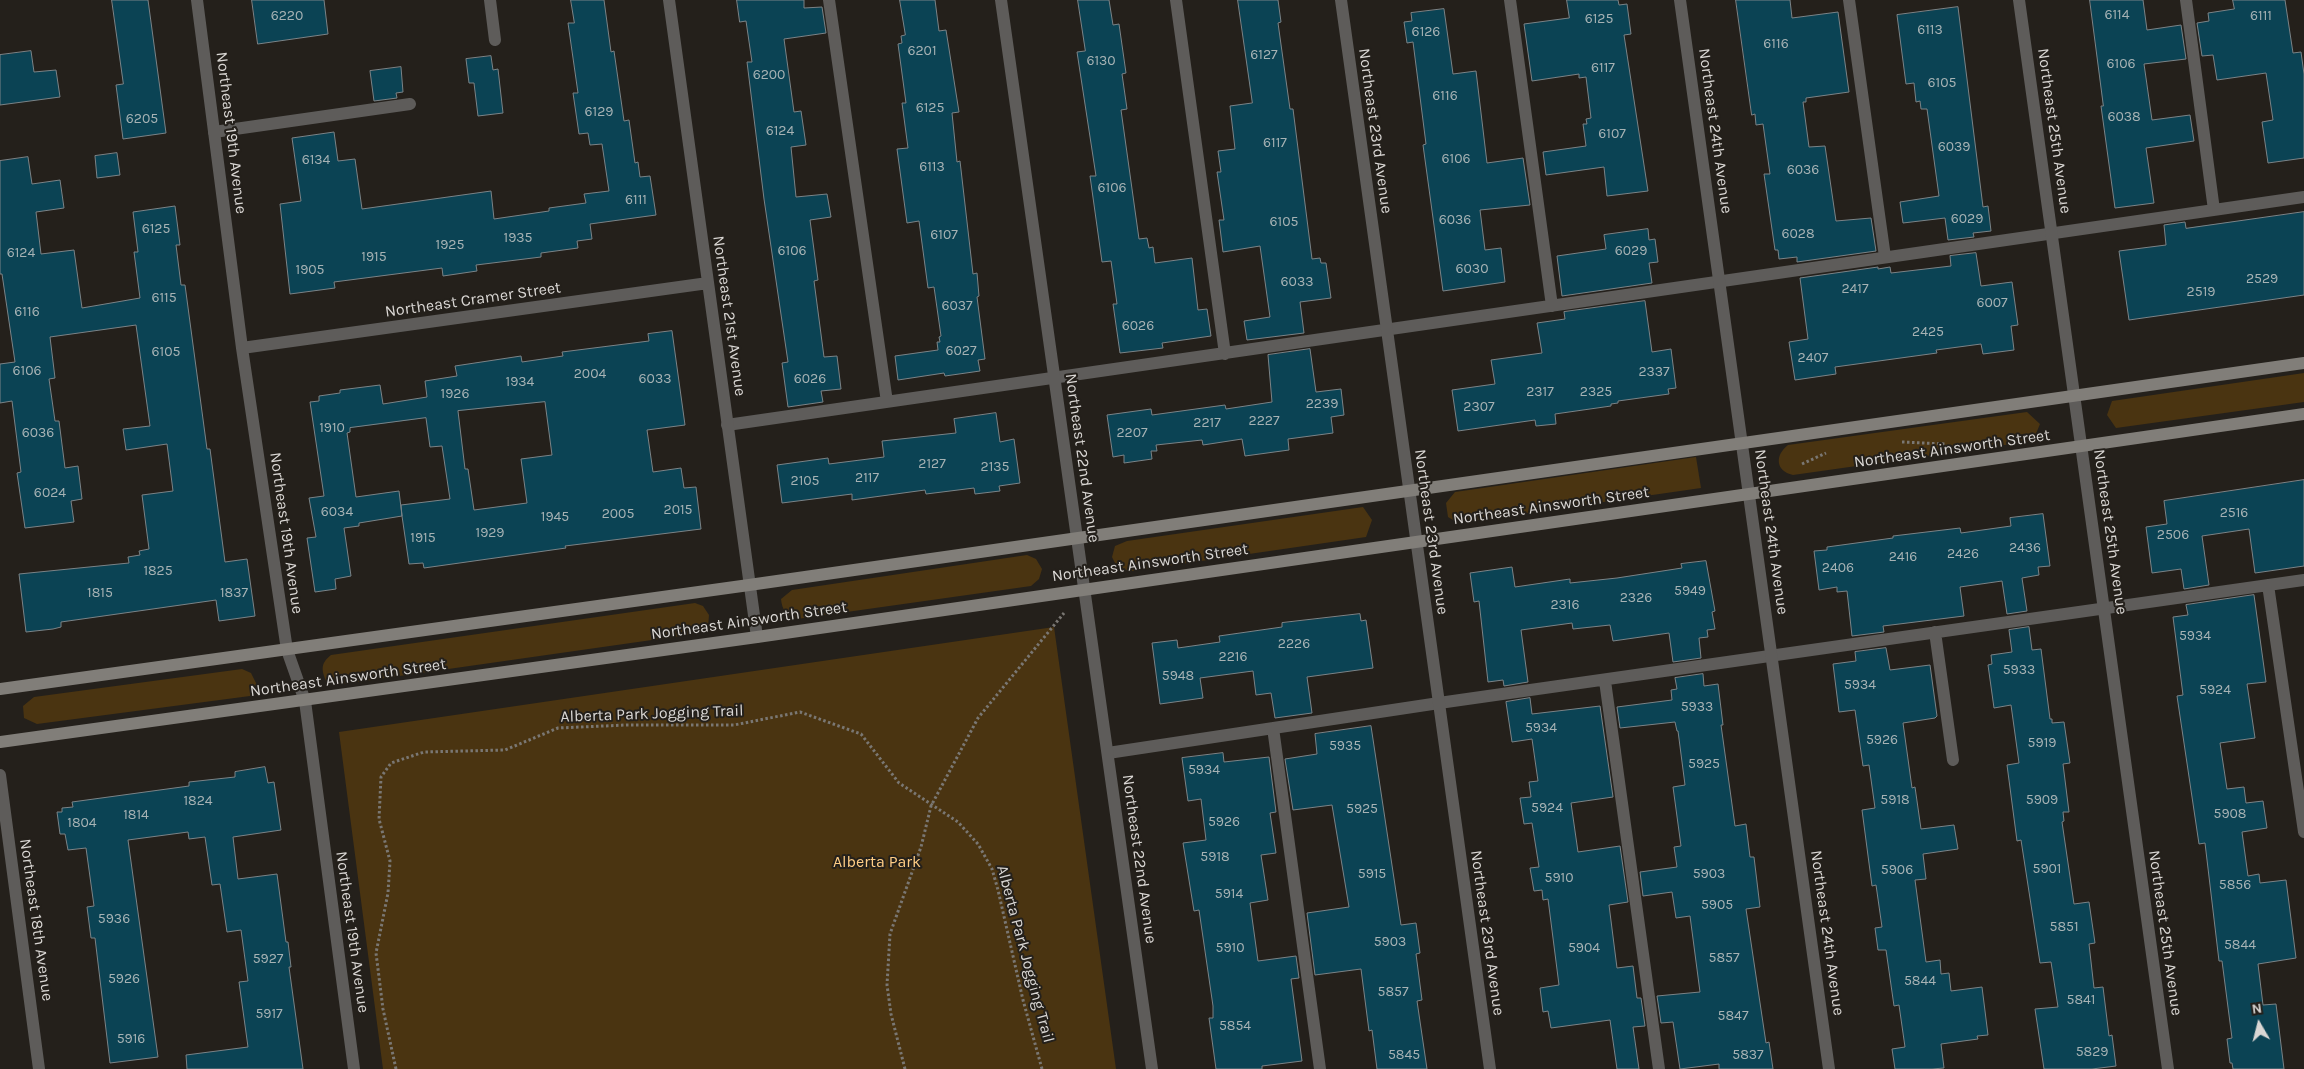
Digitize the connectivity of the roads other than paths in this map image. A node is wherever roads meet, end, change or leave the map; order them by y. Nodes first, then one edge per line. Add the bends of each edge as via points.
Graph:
1 (197, 0) edge
2 (490, 0) edge
3 (669, 0) edge
4 (829, 0) edge
5 (1001, 0) edge
6 (1176, 0) edge
7 (1341, 0) edge
8 (1510, 0) edge
9 (1680, 0) edge
10 (1849, 0) edge
11 (2019, 0) edge
12 (2186, 0) edge
13 (495, 40) dead end
14 (410, 104) dead end
15 (214, 132) junction
16 (2304, 197) edge
17 (2214, 210) junction
18 (2052, 233) junction
19 (1885, 257) junction
20 (1719, 281) junction
21 (708, 283) junction
22 (1552, 306) junction
23 (1386, 331) junction
24 (242, 348) junction
25 (1225, 354) junction
26 (2304, 363) edge
27 (1054, 378) junction
28 (2075, 396) junction
29 (887, 402) junction
30 (2304, 414) edge
31 (728, 425) junction
32 (1742, 443) junction
33 (2081, 447) junction
34 (1410, 491) junction
35 (1748, 494) junction
36 (1076, 538) junction
37 (1416, 542) junction
38 (2304, 580) edge
39 (749, 585) junction
40 (2268, 585) junction
41 (1084, 588) junction
42 (2104, 608) junction
43 (1935, 632) junction
44 (757, 637) junction
45 (287, 650) junction
46 (1771, 656) junction
47 (1605, 680) junction
48 (0, 690) edge
49 (305, 701) junction
50 (1439, 703) junction
51 (1273, 728) junction
52 (0, 742) edge
53 (1108, 753) junction
54 (1953, 760) dead end
55 (0, 776) edge
56 (2304, 832) edge
57 (39, 1069) edge
58 (354, 1069) edge
59 (1152, 1069) edge
60 (1320, 1069) edge
61 (1490, 1069) edge
62 (1659, 1069) edge
63 (1829, 1069) edge
64 (2168, 1069) edge

1 - 15 street, Northeast 19th Avenue
2 - 13 street
3 - 21 street, Northeast 21st Avenue
4 - 29 street
5 - 27 street, Northeast 22nd Avenue
6 - 25 street
7 - 23 street, Northeast 23rd Avenue
8 - 22 street
9 - 20 street, Northeast 24th Avenue
10 - 19 street
11 - 18 street, Northeast 25th Avenue
12 - 17 street
14 - 15 street
15 - 24 street, Northeast 19th Avenue
16 - 17 street
17 - 18 street
18 - 19 street
18 - 28 street, Northeast 25th Avenue
19 - 20 street
20 - 22 street
20 - 32 street, Northeast 24th Avenue
21 - 24 street, Northeast Cramer Street
21 - 31 street, Northeast 21st Avenue
22 - 23 street
23 - 25 street
23 - 34 street, Northeast 23rd Avenue
24 - 45 street, Northeast 19th Avenue
25 - 27 street
26 - 28 street
27 - 29 street
27 - 36 street, Northeast 22nd Avenue
28 - 32 street
28 - 33 street, Northeast 25th Avenue
29 - 31 street
30 - 33 street, Northeast Ainsworth Street
31 - 39 street, Northeast 21st Avenue
32 - 34 street
32 - 35 street, Northeast 24th Avenue
33 - 35 street, Northeast Ainsworth Street
33 - 42 street, Northeast 25th Avenue
34 - 36 street
34 - 37 street, Northeast 23rd Avenue
35 - 37 street, Northeast Ainsworth Street
35 - 46 street, Northeast 24th Avenue
36 - 39 street
36 - 41 street, Northeast 22nd Avenue
37 - 41 street, Northeast Ainsworth Street
37 - 50 street, Northeast 23rd Avenue
38 - 40 street
39 - 44 street, Northeast 21st Avenue
39 - 45 street
40 - 42 street
40 - 56 street
41 - 44 street, Northeast Ainsworth Street
41 - 53 street, Northeast 22nd Avenue
42 - 43 street
42 - 64 street, Northeast 25th Avenue
43 - 46 street
43 - 54 street
44 - 49 street, Northeast Ainsworth Street
45 - 48 street
45 - 49 street, Northeast 19th Avenue
46 - 47 street
46 - 63 street, Northeast 24th Avenue
47 - 50 street
47 - 62 street
49 - 52 street, Northeast Ainsworth Street
49 - 58 street, Northeast 19th Avenue
50 - 51 street
50 - 61 street, Northeast 23rd Avenue
51 - 53 street
51 - 60 street
53 - 59 street, Northeast 22nd Avenue
55 - 57 street, Northeast 18th Avenue

